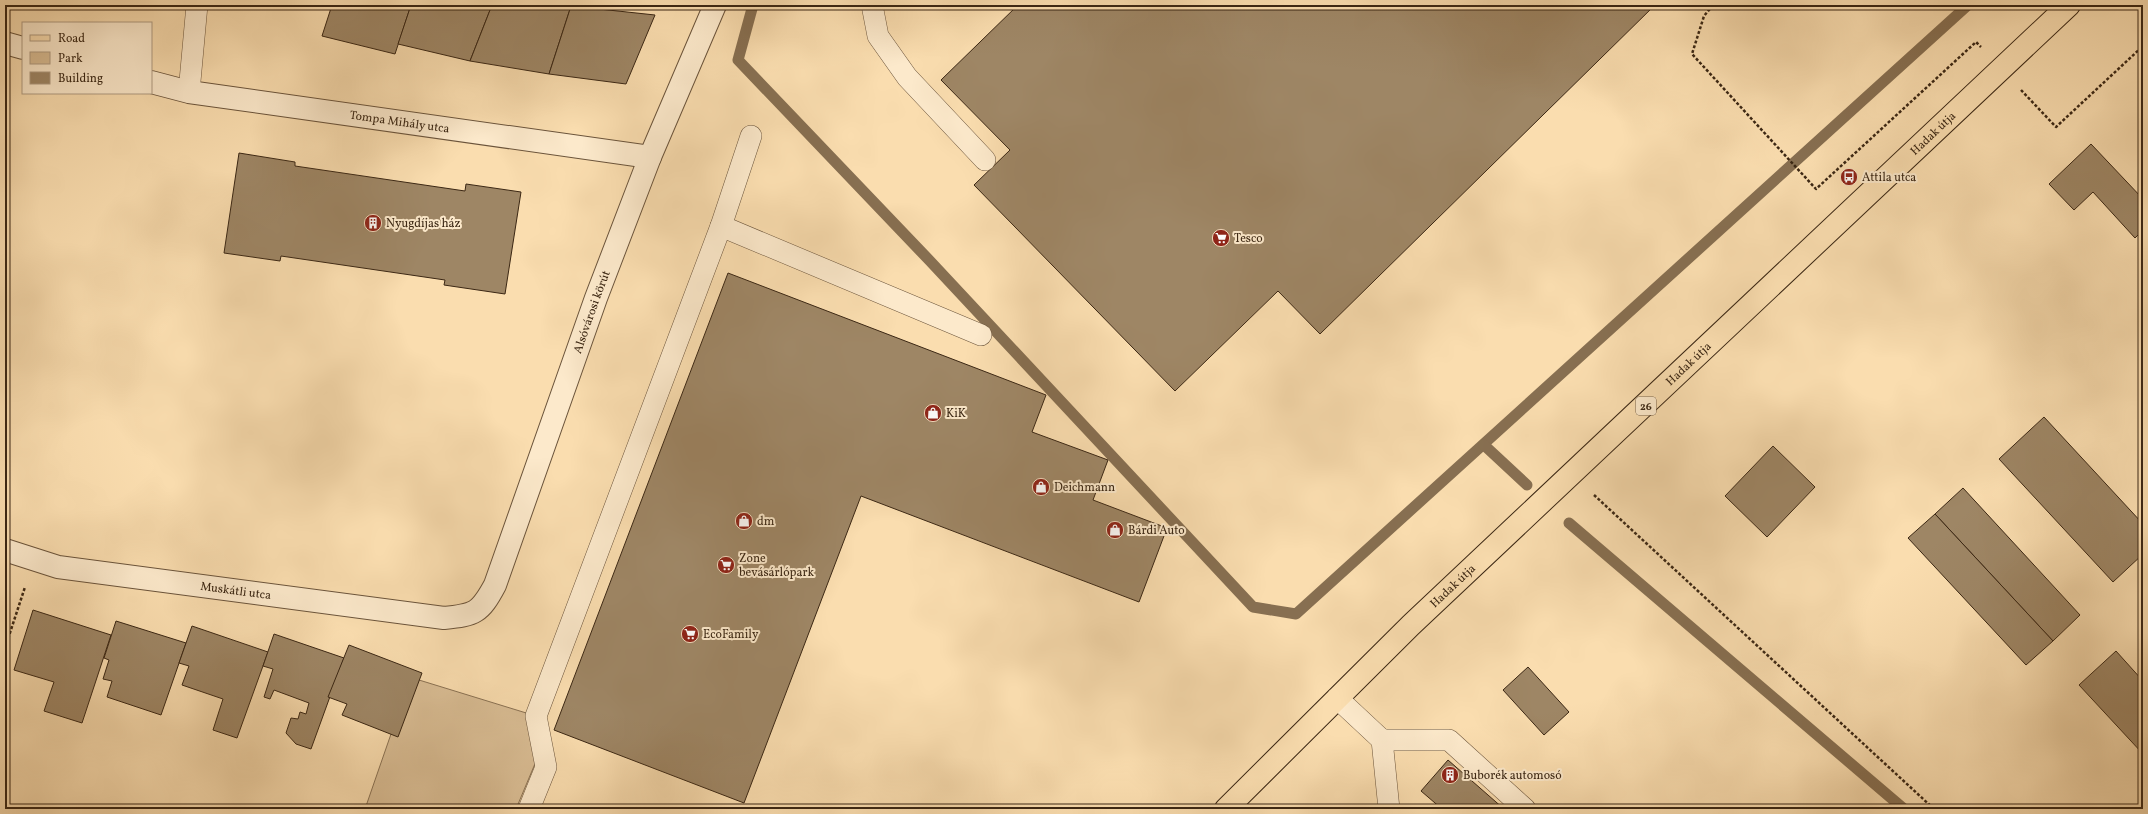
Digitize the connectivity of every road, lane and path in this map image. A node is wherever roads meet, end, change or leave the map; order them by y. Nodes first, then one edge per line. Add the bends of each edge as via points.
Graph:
1 (197, 5) edge
2 (716, 5) edge
3 (872, 5) edge
4 (1713, 5) edge
5 (2069, 5) edge
6 (5, 43) edge
7 (22, 48) edge
8 (152, 82) edge
9 (189, 92) junction
10 (751, 136) dead end
11 (650, 157) junction
12 (985, 160) dead end
13 (1803, 176) dead end
14 (721, 226) junction
15 (981, 335) dead end
16 (1572, 475) junction
17 (5, 550) edge
18 (34, 560) junction
19 (468, 616) joint
20 (5, 648) edge
21 (1337, 698) junction
22 (1382, 740) junction
23 (529, 809) edge
24 (1226, 809) edge
25 (1389, 809) edge
26 (1525, 809) edge
27 (1934, 809) edge

1 - 9 lane
2 - 11 street, Alsóvárosi körút
3 - 12 lane via 878,36 907,77
4 - 13 path via 1704,16 1692,54
5 - 16 main road, Hadak útja / 26
6 - 7 street
8 - 9 street, Tompa Mihály utca
9 - 11 street, Tompa Mihály utca
10 - 14 lane
11 - 19 street, Alsóvárosi körút via 596,298 495,585 485,603
14 - 15 lane
14 - 23 lane via 536,716 546,767
16 - 21 main road, Hadak útja / 26 via 1411,625
16 - 27 path
17 - 18 street, Muskátli utca
18 - 19 street, Muskátli utca via 58,567 428,616
18 - 20 path
21 - 22 lane
21 - 24 main road, Hadak útja / 26
22 - 25 lane
22 - 26 lane via 1449,740

